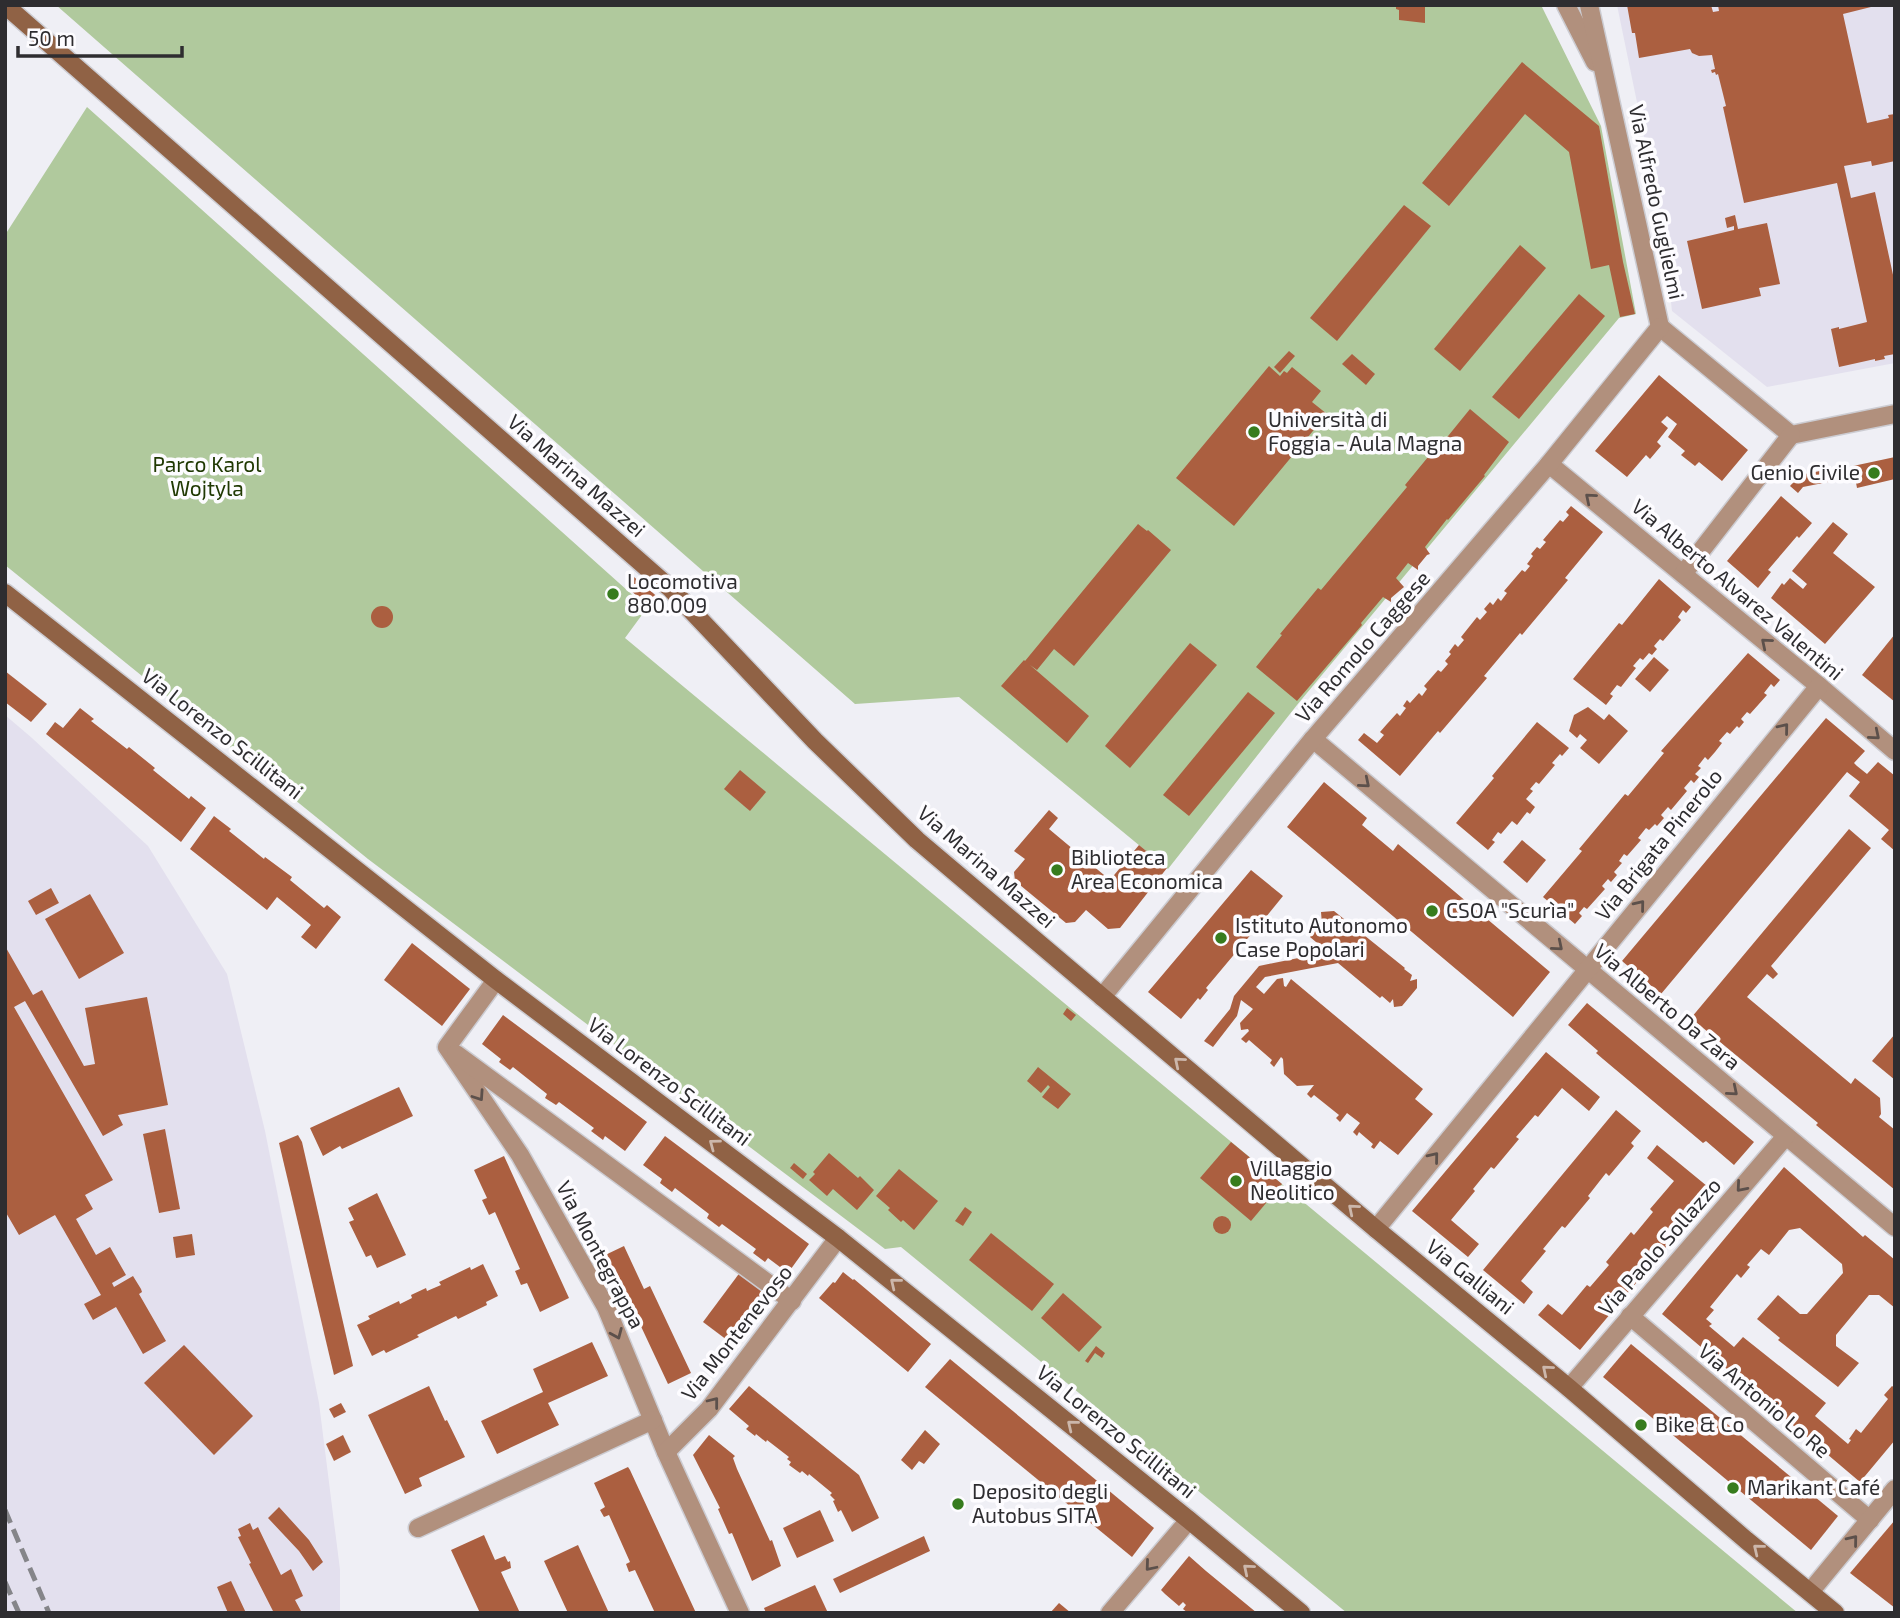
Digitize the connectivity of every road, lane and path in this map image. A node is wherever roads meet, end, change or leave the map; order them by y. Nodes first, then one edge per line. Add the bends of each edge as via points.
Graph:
1 (5, 5) edge
2 (1566, 5) edge
3 (1588, 5) edge
4 (1608, 87) junction
5 (1660, 327) junction
6 (1895, 414) edge
7 (1791, 435) junction
8 (1549, 464) junction
9 (1683, 574) junction
10 (5, 593) edge
11 (1819, 686) junction
12 (1313, 739) junction
13 (1895, 751) edge
14 (1587, 970) junction
15 (496, 979) junction
16 (1102, 997) junction
17 (447, 1047) junction
18 (1786, 1136) junction
19 (1895, 1227) edge
20 (1376, 1229) junction
21 (838, 1238) junction
22 (792, 1301) junction
23 (1630, 1316) junction
24 (1569, 1388) junction
25 (653, 1420) junction
26 (667, 1451) junction
27 (1895, 1489) edge
28 (1189, 1520) junction
29 (1870, 1520) junction
30 (418, 1528) dead end
31 (1811, 1592) junction
32 (740, 1613) edge
33 (1110, 1613) edge
34 (1301, 1613) edge
35 (1835, 1613) edge

1 - 16 street, Via Marina Mazzei via 671,589 908,831
2 - 4 street, Via Alfredo Guglielmi
3 - 4 street, Via Alfredo Guglielmi
4 - 5 street, Via Alfredo Guglielmi
5 - 7 street
5 - 8 street, Via Romolo Caggese
6 - 7 street
7 - 9 street
9 -> 8 street, Via Alberto Alvarez Valentini
8 - 12 street, Via Romolo Caggese
11 -> 9 street, Via Alberto Alvarez Valentini
10 - 15 street, Via Lorenzo Scillitani
11 -> 13 street, Via Alberto Alvarez Valentini
14 -> 11 street, Via Brigata Pinerolo
12 -> 14 street, Via Alberto Da Zara
12 - 16 street, Via Romolo Caggese
14 -> 18 street, Via Alberto Da Zara
20 -> 14 street, Via Brigata Pinerolo
15 - 17 street
21 -> 15 street, Via Lorenzo Scillitani
20 -> 16 street, Via Galliani
17 - 22 street
17 -> 25 street, Via Montegrappa via 520,1155 599,1296
18 - 19 street, Via Alberto Da Zara
18 -> 23 street, Via Paolo Sollazzo
24 -> 20 street, Via Galliani
21 - 22 street, Via Montenevoso
28 -> 21 street, Via Lorenzo Scillitani
26 -> 22 street, Via Montenevoso via 709,1409
23 - 24 street, Via Paolo Sollazzo
23 - 29 street, Via Antonio Lo Re
31 -> 24 street, Via Galliani
25 - 26 street, Via Montegrappa
25 - 30 street
26 - 32 street, Via Montegrappa
27 - 29 street
28 -> 33 street
34 -> 28 street, Via Lorenzo Scillitani
31 -> 29 street
31 - 35 street, Via Galliani

